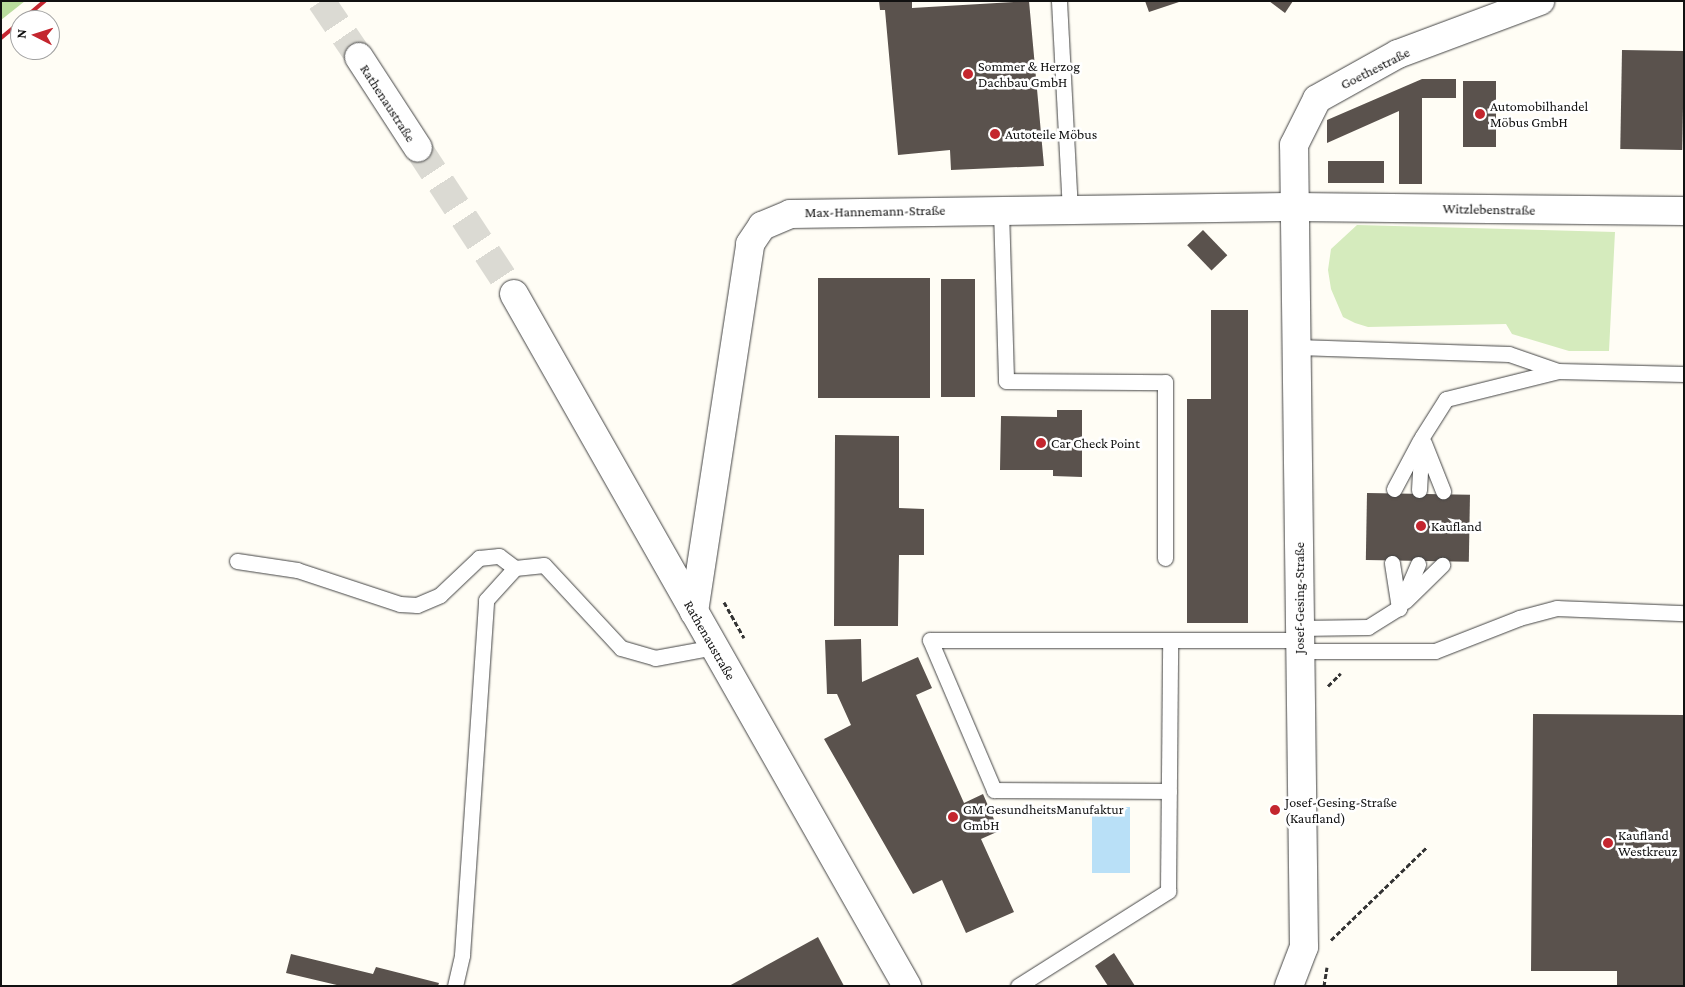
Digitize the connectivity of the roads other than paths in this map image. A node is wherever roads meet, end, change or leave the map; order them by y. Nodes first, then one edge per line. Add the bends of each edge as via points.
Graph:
1 (1059, 1) edge
2 (1540, 1) edge
3 (359, 57) tunnel mouth
4 (418, 148) tunnel mouth
5 (1294, 207) junction
6 (1070, 209) junction
7 (1002, 210) junction
8 (1684, 211) edge
9 (514, 294) tunnel mouth
10 (1297, 347) junction
11 (1558, 371) junction
12 (1684, 374) edge
13 (1422, 437) junction
14 (1394, 489) dead end
15 (1419, 490) dead end
16 (1443, 491) dead end
17 (1165, 558) dead end
18 (237, 561) dead end
19 (1392, 563) dead end
20 (1418, 564) dead end
21 (1442, 565) dead end
22 (515, 568) junction
23 (1399, 608) junction
24 (694, 612) junction
25 (1684, 612) edge
26 (1170, 640) junction
27 (1299, 640) junction
28 (715, 647) junction
29 (1168, 791) junction
30 (455, 986) edge
31 (907, 986) edge
32 (1018, 986) edge
33 (1289, 986) edge

1 - 6 lane
2 - 5 street, Goethestraße via 1398,54 1317,99 1294,145
3 - 4 street, Rathenaustraße
5 - 6 street, Max-Hannemann-Straße
5 - 8 street, Witzlebenstraße
5 - 10 street, Josef-Gesing-Straße
6 - 7 street, Max-Hannemann-Straße
7 - 17 lane via 1006,382 1165,382
7 - 24 street, Max-Hannemann-Straße via 802,211 762,226 750,244
9 - 24 street, Rathenaustraße
10 - 11 lane via 1509,354
10 - 27 street, Josef-Gesing-Straße
11 - 12 lane
11 - 13 lane via 1446,399
13 - 14 lane
13 - 15 lane
13 - 16 lane
18 - 22 lane via 297,570 400,604 417,606 440,595 479,558 499,556
19 - 23 lane
20 - 23 lane
21 - 23 lane
22 - 28 lane via 544,565 621,648 655,658
22 - 30 lane via 486,600 462,955
23 - 27 lane via 1368,627
24 - 28 street, Rathenaustraße
25 - 27 lane via 1557,608 1519,618 1435,651
26 - 27 lane
26 - 29 lane
26 - 29 lane via 930,640 994,790
27 - 33 street, Josef-Gesing-Straße via 1304,947
28 - 31 street, Rathenaustraße
29 - 32 lane via 1168,891

